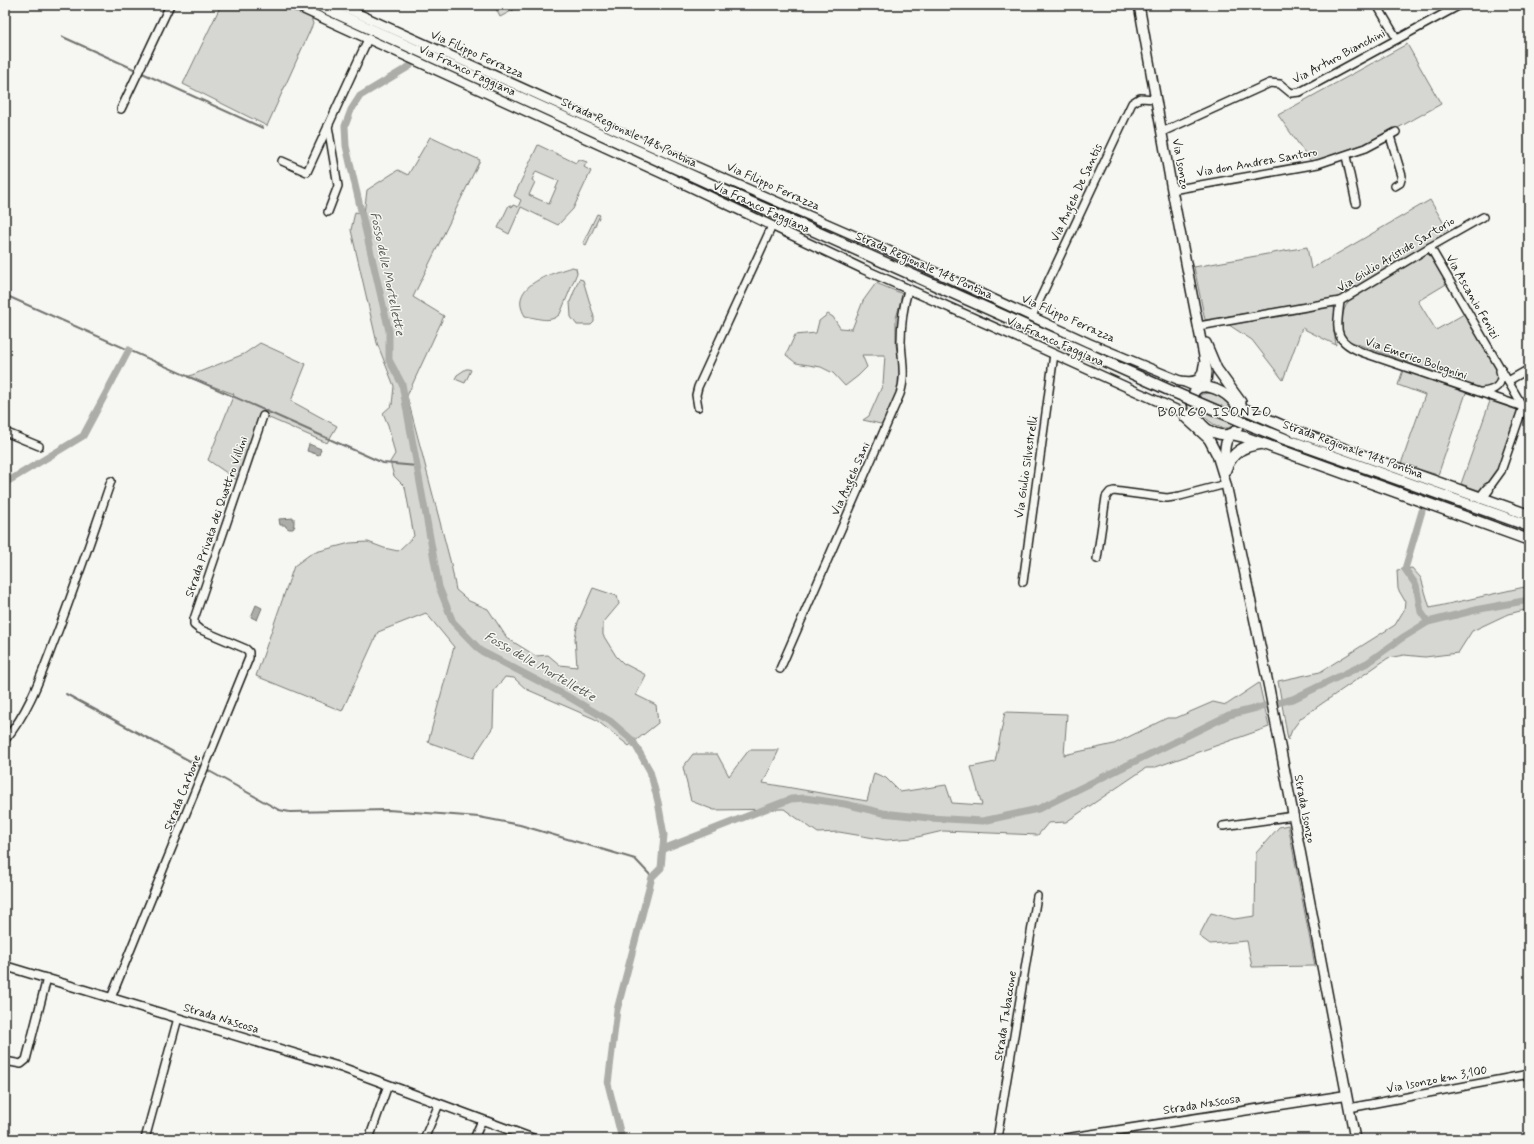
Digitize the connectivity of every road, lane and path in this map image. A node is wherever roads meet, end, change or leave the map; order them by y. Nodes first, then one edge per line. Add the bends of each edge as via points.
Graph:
1 (170, 5) edge
2 (294, 5) edge
3 (318, 5) edge
4 (339, 5) edge
5 (1139, 5) edge
6 (1377, 5) edge
7 (1460, 5) edge
8 (368, 39) junction
9 (1397, 39) junction
10 (1156, 99) junction
11 (121, 108) dead end
12 (328, 125) junction
13 (1162, 132) junction
14 (1346, 156) junction
15 (282, 161) dead end
16 (1395, 186) dead end
17 (1172, 190) junction
18 (1356, 202) dead end
19 (328, 212) dead end
20 (1483, 217) dead end
21 (772, 226) junction
22 (1430, 247) junction
23 (908, 290) junction
24 (1340, 301) junction
25 (1032, 316) junction
26 (1199, 326) junction
27 (1054, 354) junction
28 (1496, 359) junction
29 (1208, 361) junction
30 (1529, 369) edge
31 (1180, 381) junction
32 (1508, 381) junction
33 (1200, 388) junction
34 (1220, 392) junction
35 (1482, 392) junction
36 (1237, 406) junction
37 (698, 407) dead end
38 (1172, 408) junction
39 (1526, 408) edge
40 (1250, 412) junction
41 (262, 416) dead end
42 (1199, 421) junction
43 (5, 432) edge
44 (1231, 434) junction
45 (1210, 442) junction
46 (1260, 444) junction
47 (39, 446) dead end
48 (1226, 468) junction
49 (111, 481) dead end
50 (1226, 484) junction
51 (1488, 489) joint
52 (1481, 498) junction
53 (1529, 515) edge
54 (1529, 526) edge
55 (1529, 540) edge
56 (1097, 559) dead end
57 (1023, 582) dead end
58 (194, 625) joint
59 (780, 669) dead end
60 (5, 740) edge
61 (1294, 816) junction
62 (1223, 826) dead end
63 (1036, 896) dead end
64 (5, 966) edge
65 (47, 978) junction
66 (111, 998) junction
67 (178, 1018) junction
68 (5, 1061) edge
69 (1529, 1074) edge
70 (388, 1085) junction
71 (1346, 1095) junction
72 (439, 1104) junction
73 (1349, 1108) junction
74 (482, 1120) junction
75 (1110, 1135) edge
76 (145, 1139) edge
77 (369, 1139) edge
78 (424, 1139) edge
79 (474, 1139) edge
80 (534, 1139) edge
81 (997, 1139) edge
82 (1062, 1139) edge
83 (1355, 1139) edge

1 - 11 street
2 - 8 street, Via Franco Faggiana
3 - 54 main road, Strada Regionale 148 Pontina, bridge via 759,207 1171,391 1293,442
4 - 25 street, Via Filippo Ferrazza
5 - 10 main road, Via Isonzo
6 - 9 street
7 - 9 street, Via Arturo Bianchini
8 - 12 street
8 - 21 street, Via Franco Faggiana
9 - 13 street, Via Arturo Bianchini via 1300,92 1291,93 1280,84 1270,83
10 - 13 main road, Via Isonzo
10 - 25 street, Via Angelo De Santis via 1140,98 1132,103
12 - 15 street via 307,172
12 - 19 street via 338,186
13 - 17 main road, Via Isonzo
14 - 16 street, Via don Andrea Santoro via 1393,134 1402,176 1402,181
14 - 17 street, Via don Andrea Santoro via 1300,168
14 - 18 street
17 - 26 main road, Via Isonzo
20 - 22 street, Via Giulio Aristide Sartorio
21 - 23 street, Via Franco Faggiana
21 - 37 street via 698,387
22 - 24 street, Via Giulio Aristide Sartorio
22 - 28 street, Via Ascanio Fenizi
23 - 27 street, Via Franco Faggiana
23 - 59 street, Via Angelo Sani via 902,321 901,392
24 - 26 street, Via Giulio Aristide Sartorio
24 - 35 street, Via Emerico Bolognini via 1339,333 1341,340 1349,346
25 - 31 street, Via Filippo Ferrazza
26 - 29 main road, Via Isonzo
27 - 38 street, Via Franco Faggiana
27 - 57 street, Via Giulio Silvestrelli
28 - 32 street, Via Ascanio Fenizi
28 - 35 street, Via Ascanio Fenizi via 1501,375 1500,383 1493,390
29 - 31 main road via 1199,378 1192,382
29 - 33 main road via 1207,379
29 - 34 main road
29 - 40 main road
30 - 32 street
31 - 33 street, Via Filippo Ferrazza
32 - 39 street, Via Ascanio Fenizi
33 - 34 main road via 1211,388
33 - 42 main road via 1193,392 1192,398
34 - 36 main road
35 - 39 street, Via Emerico Bolognini
36 - 40 main road
36 - 44 main road via 1241,419
38 - 42 street, Via Franco Faggiana
38 - 45 street
39 - 51 street via 1501,471
40 - 52 main road via 1297,432
41 - 58 street, Strada Privata dei Quattro Villini via 194,617
42 - 44 main road via 1216,432
42 - 45 main road
43 - 47 street
44 - 46 main road
44 - 48 main road via 1226,440
45 - 50 main road via 1219,460
46 - 48 main road via 1248,446 1237,452
46 - 55 main road
48 - 50 main road
49 - 60 street via 81,571 40,678 22,717
50 - 56 street via 1171,498 1114,490 1110,492 1106,497
50 - 61 main road, Strada Isonzo
51 - 52 main road
52 - 53 main road
58 - 66 street, Strada Carbone via 200,630 246,649 250,656
61 - 62 street
61 - 71 main road, Strada Isonzo
63 - 81 street, Strada Tabaccone
64 - 65 street, Strada Nascosa
65 - 66 street, Strada Nascosa
65 - 68 street via 26,1060 20,1064
66 - 67 street, Strada Nascosa
67 - 70 street, Strada Nascosa via 343,1068
67 - 76 street
69 - 73 street, Via Isonzo km 3,100
70 - 72 street, Strada Nascosa
70 - 77 street
71 - 73 main road, Strada Isonzo
71 - 75 street, Strada Nascosa
72 - 74 street, Strada Nascosa
72 - 78 street
73 - 83 main road, Strada Isonzo
74 - 79 street
74 - 80 street, Strada Nascosa
75 - 82 street, Strada Nascosa

